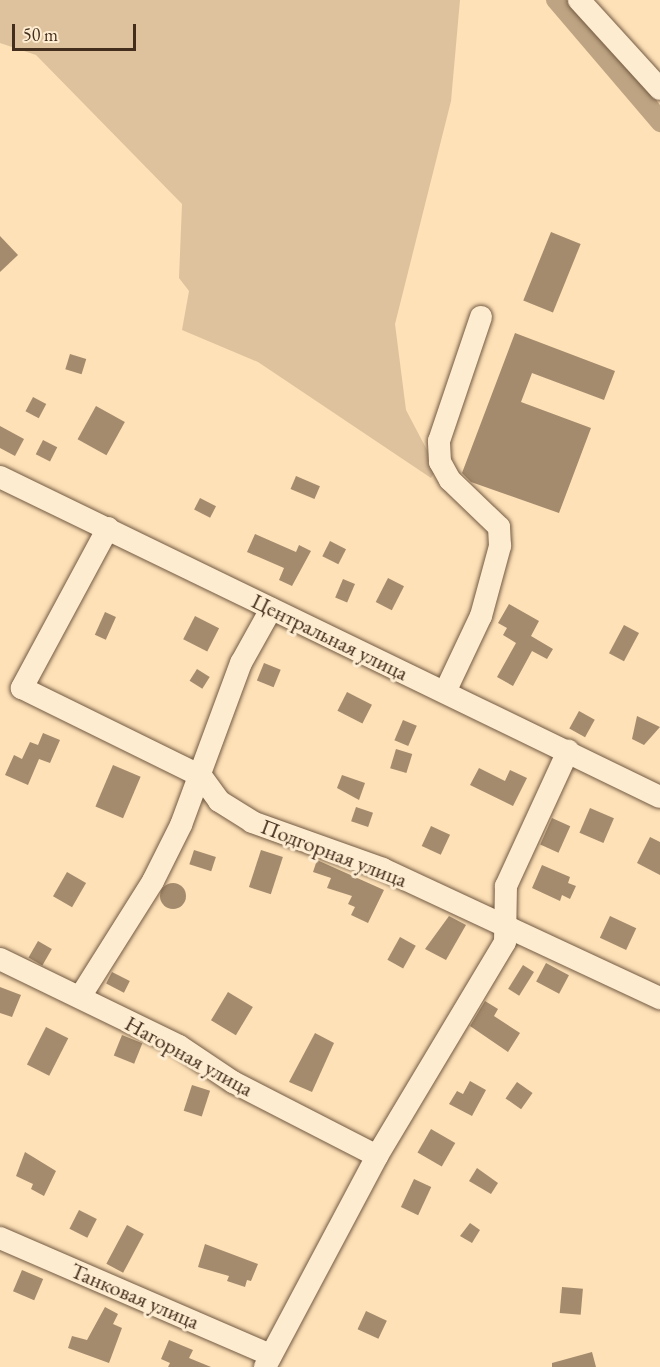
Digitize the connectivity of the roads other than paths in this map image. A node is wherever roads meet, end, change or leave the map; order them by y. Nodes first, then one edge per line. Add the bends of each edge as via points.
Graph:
1 (579, 0) edge
2 (660, 89) edge
3 (481, 317) dead end
4 (0, 477) edge
5 (108, 528) junction
6 (271, 609) junction
7 (445, 692) junction
8 (568, 751) junction
9 (201, 776) junction
10 (660, 797) edge
11 (504, 924) junction
12 (0, 959) edge
13 (80, 997) junction
14 (660, 998) edge
15 (377, 1156) junction
16 (0, 1238) edge
17 (268, 1361) edge

1 - 2 street
3 - 7 street via 439,441 440,462 450,480 499,527 500,546 481,616
4 - 5 street, Центральная улица
5 - 6 street, Центральная улица
5 - 9 street, Подгорная улица via 22,688
6 - 7 street, Центральная улица
6 - 9 street via 241,663
7 - 8 street, Центральная улица
8 - 10 street, Центральная улица
8 - 11 street via 506,886
9 - 11 street, Подгорная улица via 219,801 252,822 383,869
9 - 13 street via 153,881
11 - 14 street, Подгорная улица
11 - 15 street via 505,942
12 - 13 street, Нагорная улица
13 - 15 street, Нагорная улица
15 - 17 street
16 - 17 street, Танковая улица

